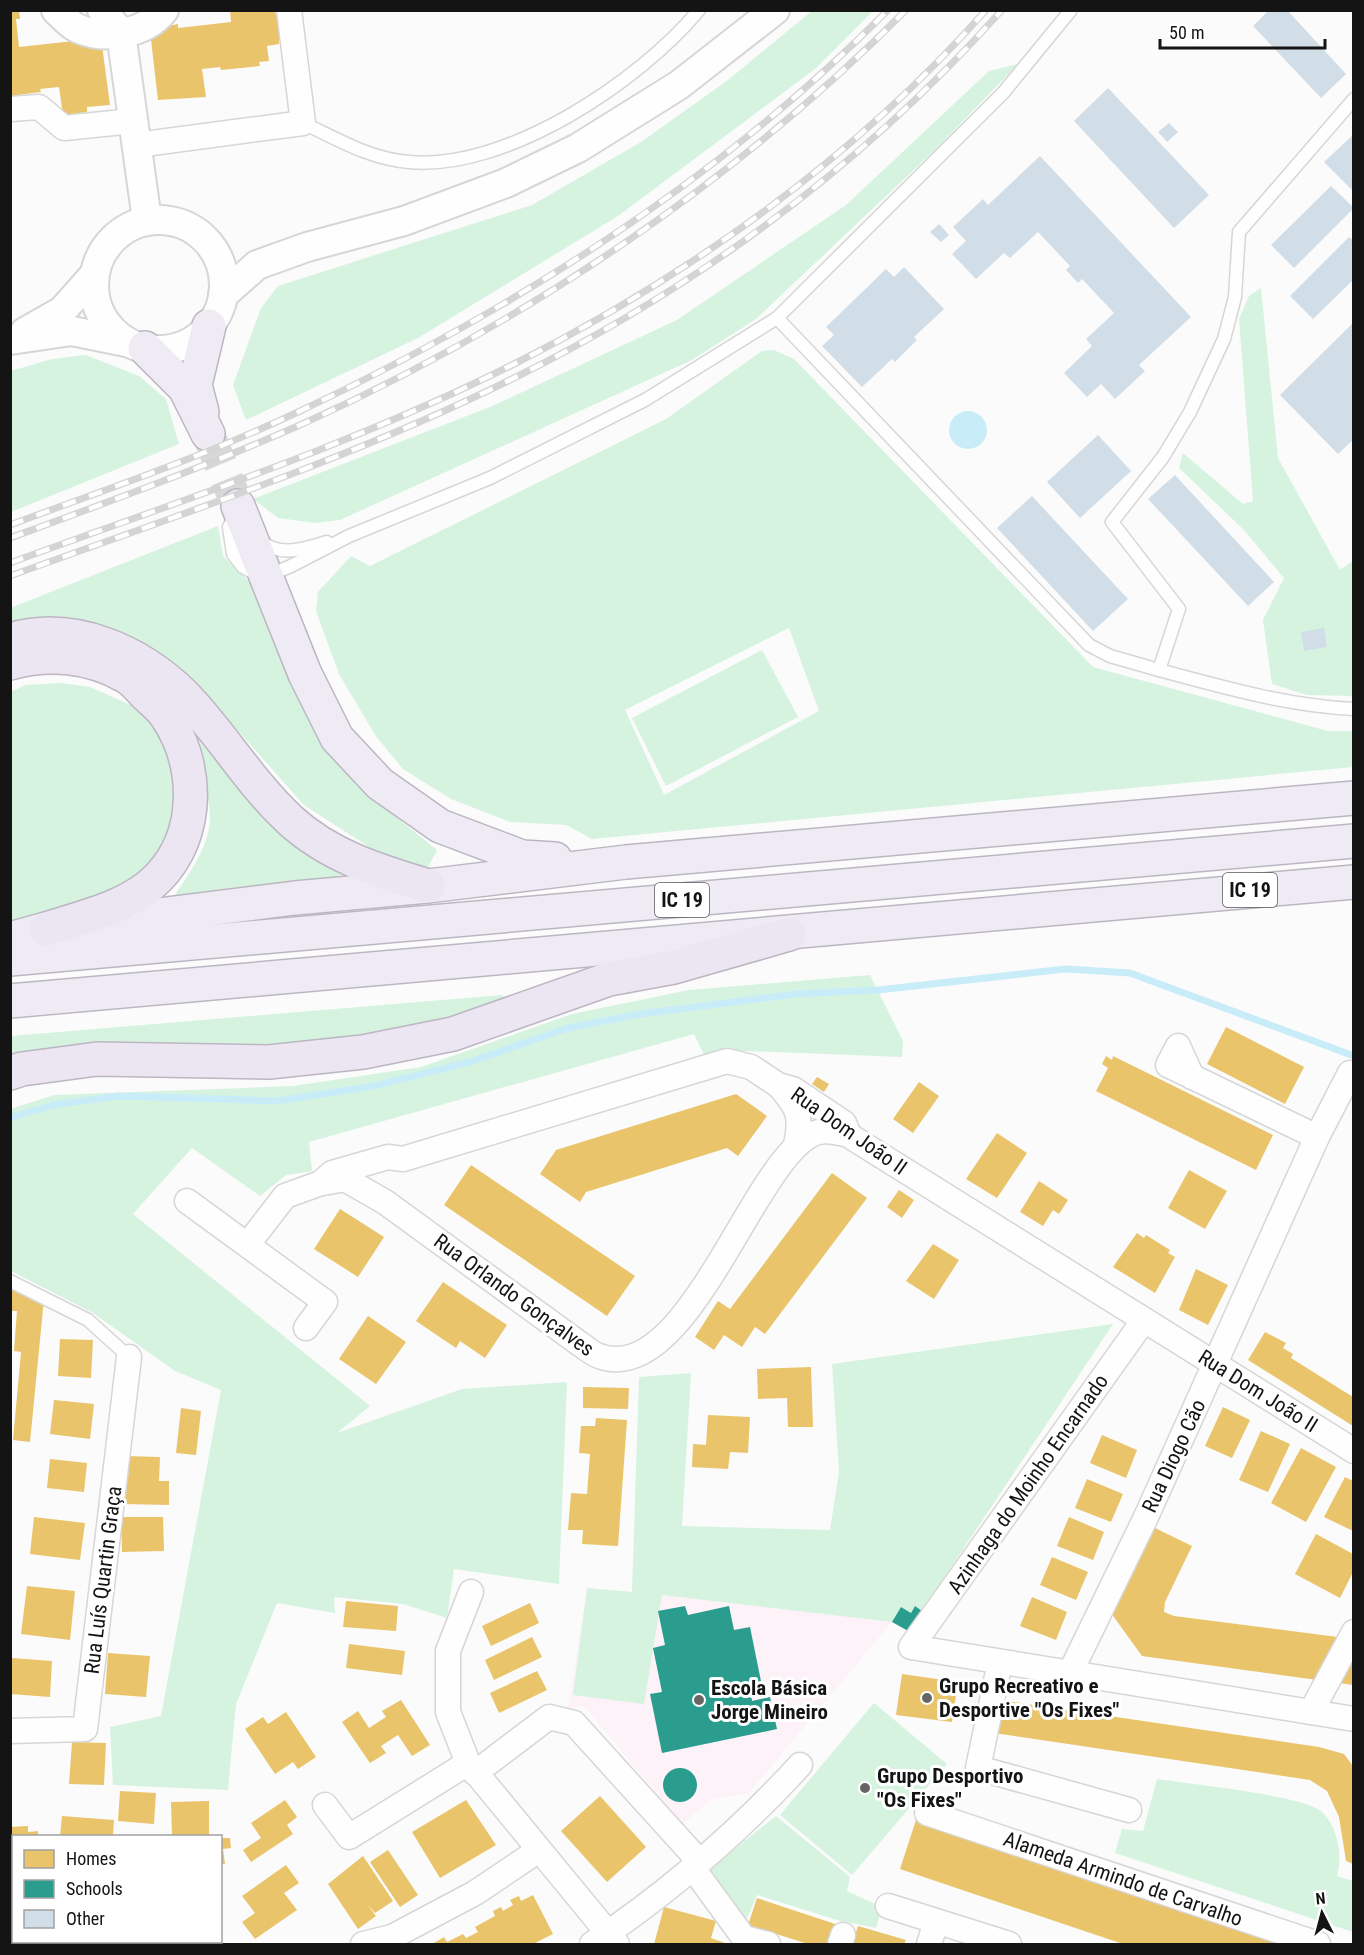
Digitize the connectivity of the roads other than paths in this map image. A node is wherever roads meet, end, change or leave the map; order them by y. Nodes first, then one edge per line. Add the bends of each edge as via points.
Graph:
1 (56, 10) edge
2 (102, 10) edge
3 (164, 10) edge
4 (289, 10) edge
5 (699, 10) edge
6 (775, 10) edge
7 (1071, 10) edge
8 (129, 22) edge
9 (1353, 99) edge
10 (10, 109) edge
11 (303, 123) junction
12 (135, 133) junction
13 (147, 220) junction
14 (206, 240) junction
15 (307, 247) junction
16 (94, 275) junction
17 (223, 295) junction
18 (777, 318) junction
19 (209, 326) junction
20 (11, 340) edge
21 (140, 346) junction
22 (242, 515) joint
23 (349, 536) junction
24 (279, 571) junction
25 (10, 640) edge
26 (10, 663) edge
27 (1159, 670) junction
28 (1353, 708) edge
29 (1353, 798) edge
30 (1353, 841) edge
31 (626, 862) junction
32 (1353, 882) edge
33 (428, 886) junction
34 (46, 929) junction
35 (789, 934) junction
36 (10, 939) edge
37 (10, 959) edge
38 (10, 1001) edge
39 (10, 1073) edge
40 (1350, 1073) dead end
41 (1192, 1077) dead end
42 (778, 1085) junction
43 (849, 1135) junction
44 (1317, 1137) junction
45 (796, 1145) junction
46 (403, 1159) junction
47 (321, 1183) junction
48 (187, 1201) dead end
49 (385, 1202) junction
50 (248, 1244) junction
51 (10, 1281) edge
52 (1144, 1320) junction
53 (306, 1328) dead end
54 (129, 1357) joint
55 (1217, 1364) junction
56 (1353, 1450) edge
57 (471, 1592) dead end
58 (1353, 1632) edge
59 (1000, 1662) junction
60 (1070, 1673) junction
61 (1311, 1712) junction
62 (1353, 1719) edge
63 (10, 1731) edge
64 (800, 1765) dead end
65 (471, 1768) junction
66 (325, 1805) dead end
67 (1129, 1810) dead end
68 (927, 1813) dead end
69 (539, 1850) junction
70 (695, 1864) junction
71 (888, 1905) dead end
72 (933, 1933) edge
73 (393, 1941) edge
74 (606, 1941) edge
75 (363, 1944) edge
76 (768, 1944) edge
77 (1008, 1944) edge
78 (1318, 1944) edge

1 - 8 street via 77,28 108,35
2 - 8 street
3 - 8 street via 157,19
4 - 11 street
5 - 11 lane via 675,39 581,111 507,145 455,160 410,162 369,154
6 - 15 street via 679,85 578,148 506,183 414,217
7 - 18 lane via 1003,93
8 - 12 street
9 - 27 lane via 1239,232 1235,297 1224,339 1190,412 1163,457 1112,522 1179,609
10 - 12 street via 39,106 64,128
11 - 12 street
12 - 13 street
13 - 14 street via 169,220 189,227
13 - 16 street via 112,239 100,256
14 - 15 street via 242,253
14 - 17 street via 223,275
15 - 17 street via 257,265
16 - 20 street via 62,311
16 - 21 street via 94,297 102,317 116,334
17 - 19 street
18 - 23 lane via 645,400 490,478
18 - 27 lane via 1089,645 1110,656
19 - 21 street via 180,346
19 - 21 highway via 195,385 207,431 185,388
20 - 21 street via 72,331
22 - 23 lane via 270,548 290,552
22 - 24 highway
23 - 24 lane
24 - 31 highway via 279,606 305,674 337,738 380,784 440,826 522,857
25 - 33 highway via 30,634 67,634 111,645 144,663 183,695 291,821 337,854
26 - 34 highway via 31,657 81,658 127,676 164,713 185,757 193,799 182,843 158,879 123,903
27 - 28 lane via 1328,708
29 - 31 highway
30 - 37 highway, IC 19
31 - 33 highway
32 - 35 highway, IC 19
33 - 34 highway
34 - 36 highway
35 - 38 highway, IC 19
35 - 39 highway via 674,967 609,979 453,1034 363,1052 269,1062 98,1059
40 - 44 street, Rua Diogo Cão
41 - 44 street
42 - 43 street, Rua Dom João II via 793,1089 844,1123
42 - 45 street, Rua Orlando Gonçalves via 795,1104 801,1122
42 - 46 street, Rua Dom João II via 751,1067 727,1061 711,1064
43 - 45 street via 828,1131 811,1134
43 - 52 street, Rua Dom João II
44 - 55 street, Rua Diogo Cão
45 - 49 street, Rua Orlando Gonçalves via 666,1337 634,1356 618,1359 599,1357
46 - 47 street, Rua Dom João II via 388,1156 332,1173
46 - 49 street via 386,1171 382,1185
47 - 49 street, Rua Orlando Gonçalves via 345,1179
47 - 50 street, Rua Dom João II via 285,1196
48 - 50 street
50 - 53 street via 325,1302
51 - 54 lane via 88,1320
52 - 55 street, Rua Dom João II
52 - 59 street, Azinhaga do Moinho Encarnado via 911,1647
54 - 63 street, Rua Luís Quartin Graça via 85,1729
55 - 56 street, Rua Dom João II
55 - 60 street, Rua Diogo Cão
57 - 65 street via 448,1651 448,1712
58 - 61 street
59 - 60 street
59 - 67 street via 978,1768
60 - 61 street
61 - 62 street
64 - 70 street via 767,1801
65 - 66 street via 349,1837
65 - 69 street
65 - 70 street via 549,1717 573,1723
68 - 78 street, Alameda Armindo de Carvalho
69 - 73 street
69 - 74 street
70 - 74 street
70 - 76 street via 744,1938
71 - 72 street
72 - 77 street
73 - 75 street

